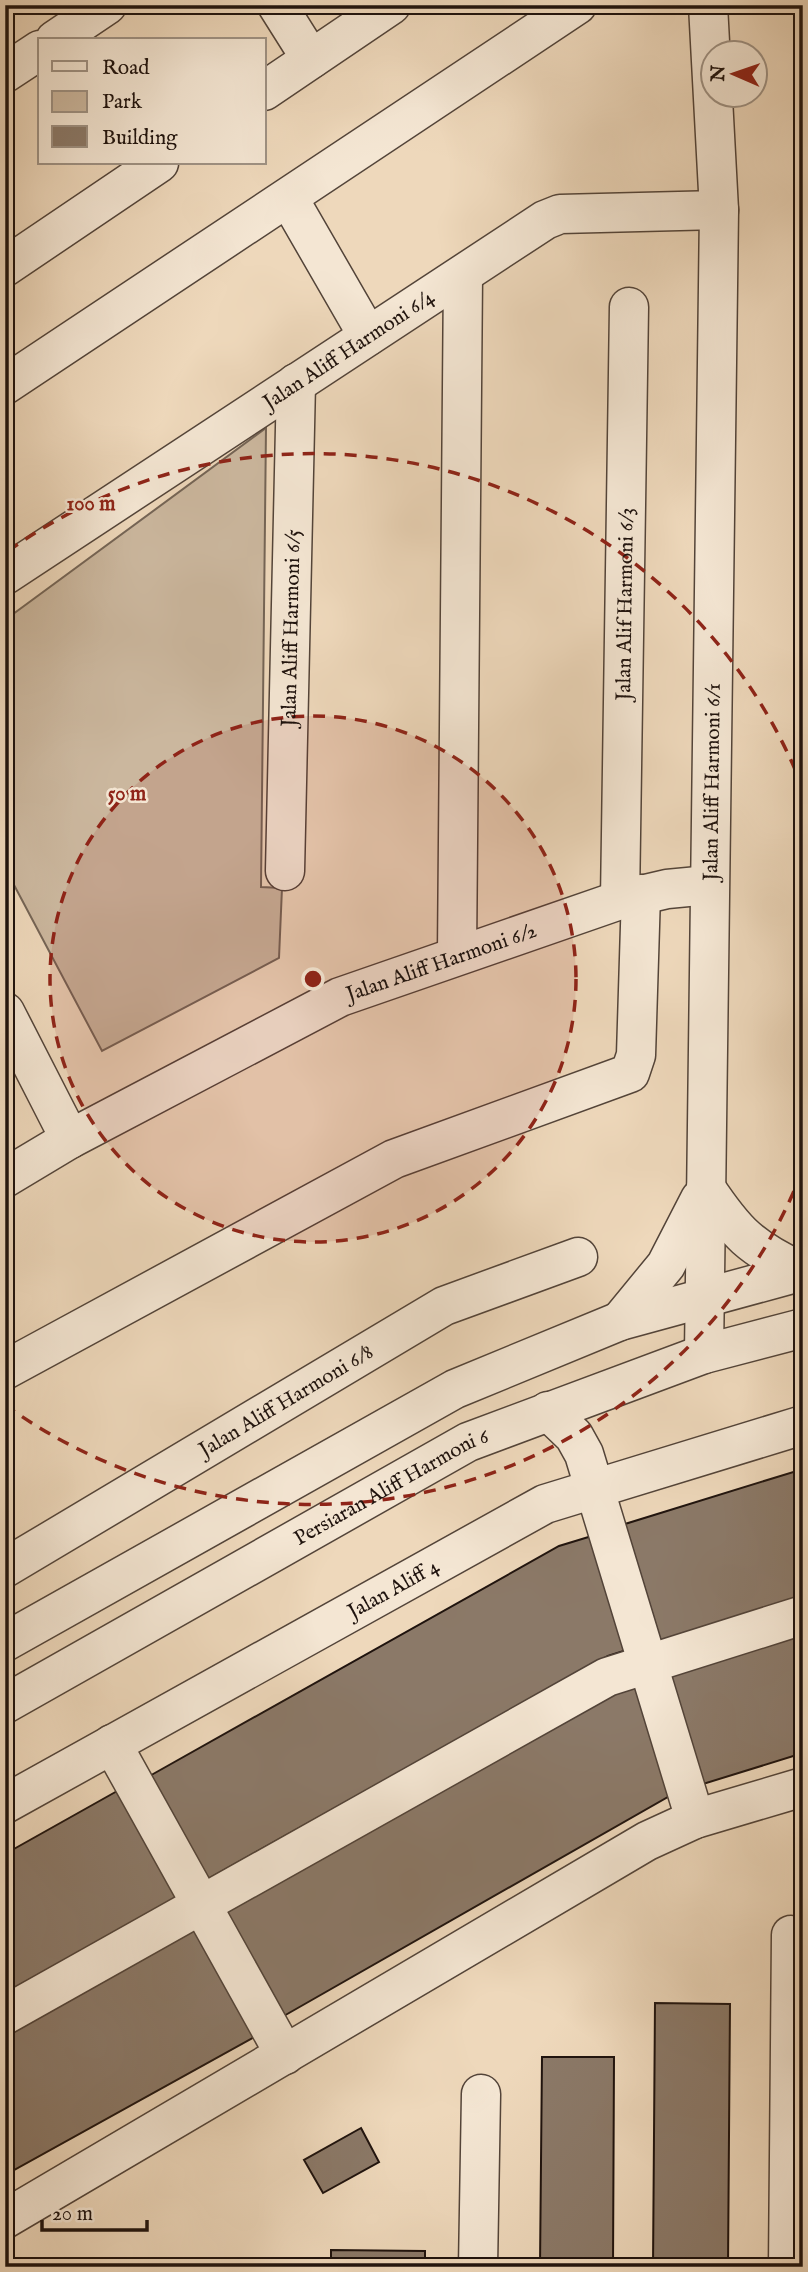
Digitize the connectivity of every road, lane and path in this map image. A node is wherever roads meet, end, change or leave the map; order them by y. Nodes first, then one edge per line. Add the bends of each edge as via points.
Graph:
1 (107, 5) edge
2 (277, 5) edge
3 (391, 5) edge
4 (577, 5) edge
5 (708, 5) edge
6 (58, 38) edge
7 (38, 51) edge
8 (311, 59) junction
9 (5, 73) edge
10 (266, 90) edge
11 (158, 164) edge
12 (289, 199) junction
13 (719, 210) junction
14 (5, 267) edge
15 (463, 275) junction
16 (629, 307) dead end
17 (368, 336) junction
18 (296, 383) junction
19 (5, 385) edge
20 (5, 575) edge
21 (285, 871) dead end
22 (709, 885) junction
23 (631, 897) junction
24 (457, 954) junction
25 (5, 1012) edge
26 (70, 1139) junction
27 (5, 1178) edge
28 (706, 1188) junction
29 (578, 1257) dead end
30 (802, 1271) edge
31 (702, 1298) junction
32 (620, 1321) junction
33 (803, 1328) edge
34 (704, 1354) junction
35 (5, 1370) edge
36 (548, 1411) junction
37 (803, 1425) edge
38 (597, 1489) junction
39 (5, 1568) edge
40 (803, 1615) edge
41 (5, 1642) edge
42 (649, 1664) junction
43 (5, 1704) edge
44 (112, 1744) junction
45 (803, 1787) edge
46 (5, 1804) edge
47 (695, 1818) junction
48 (201, 1905) junction
49 (791, 1935) dead end
50 (5, 2015) edge
51 (285, 2055) junction
52 (481, 2094) dead end
53 (5, 2219) edge
54 (478, 2267) edge
55 (788, 2267) edge

1 - 6 street
2 - 8 street
3 - 8 street
4 - 12 street
5 - 13 street, Jalan Aliff Harmoni 6/1
7 - 9 street
8 - 10 street
11 - 14 street
12 - 17 street
12 - 19 street
13 - 15 street, Jalan Aliff Harmoni 6/4 via 560,214
13 - 22 street, Jalan Aliff Harmoni 6/1
15 - 17 street, Jalan Aliff Harmoni 6/4
15 - 24 street
16 - 23 street, Jalan Alif Harmoni 6/3
17 - 18 street, Jalan Aliff Harmoni 6/4
18 - 20 street, Jalan Aliff Harmoni 6/4
18 - 21 street, Jalan Aliff Harmoni 6/5
22 - 23 street, Jalan Aliff Harmoni 6/2
22 - 28 street, Jalan Aliff Harmoni 6/1
23 - 24 street, Jalan Aliff Harmoni 6/2
23 - 35 street, Jalan Alif Harmoni 6/3 via 636,1055 630,1073 394,1160
24 - 26 street, Jalan Aliff Harmoni 6/2 via 340,997
25 - 26 street
26 - 27 street, Jalan Aliff Harmoni 6/2
28 - 30 street via 749,1243
28 - 31 street, Jalan Aliff Harmoni 6/1
28 - 32 street via 666,1265
29 - 39 street, Jalan Aliff Harmoni 6/8 via 444,1306
30 - 31 street
31 - 32 street
31 - 34 street, Jalan Aliff Harmoni 6/1
32 - 41 street via 455,1389
33 - 34 street, Persiaran Aliff Harmoni 6
34 - 36 street, Persiaran Aliff Harmoni 6
36 - 38 street via 574,1436
36 - 43 street, Persiaran Aliff Harmoni 6 via 468,1442
37 - 38 street, Jalan Aliff 4
38 - 42 street
38 - 44 street, Jalan Aliff 4 via 545,1504 501,1526
40 - 42 street
42 - 47 street
42 - 48 street via 607,1677
44 - 46 street, Jalan Aliff 4
44 - 48 street
45 - 47 street
47 - 51 street via 647,1841
48 - 50 street
48 - 51 street
49 - 55 street
51 - 53 street
52 - 54 street

